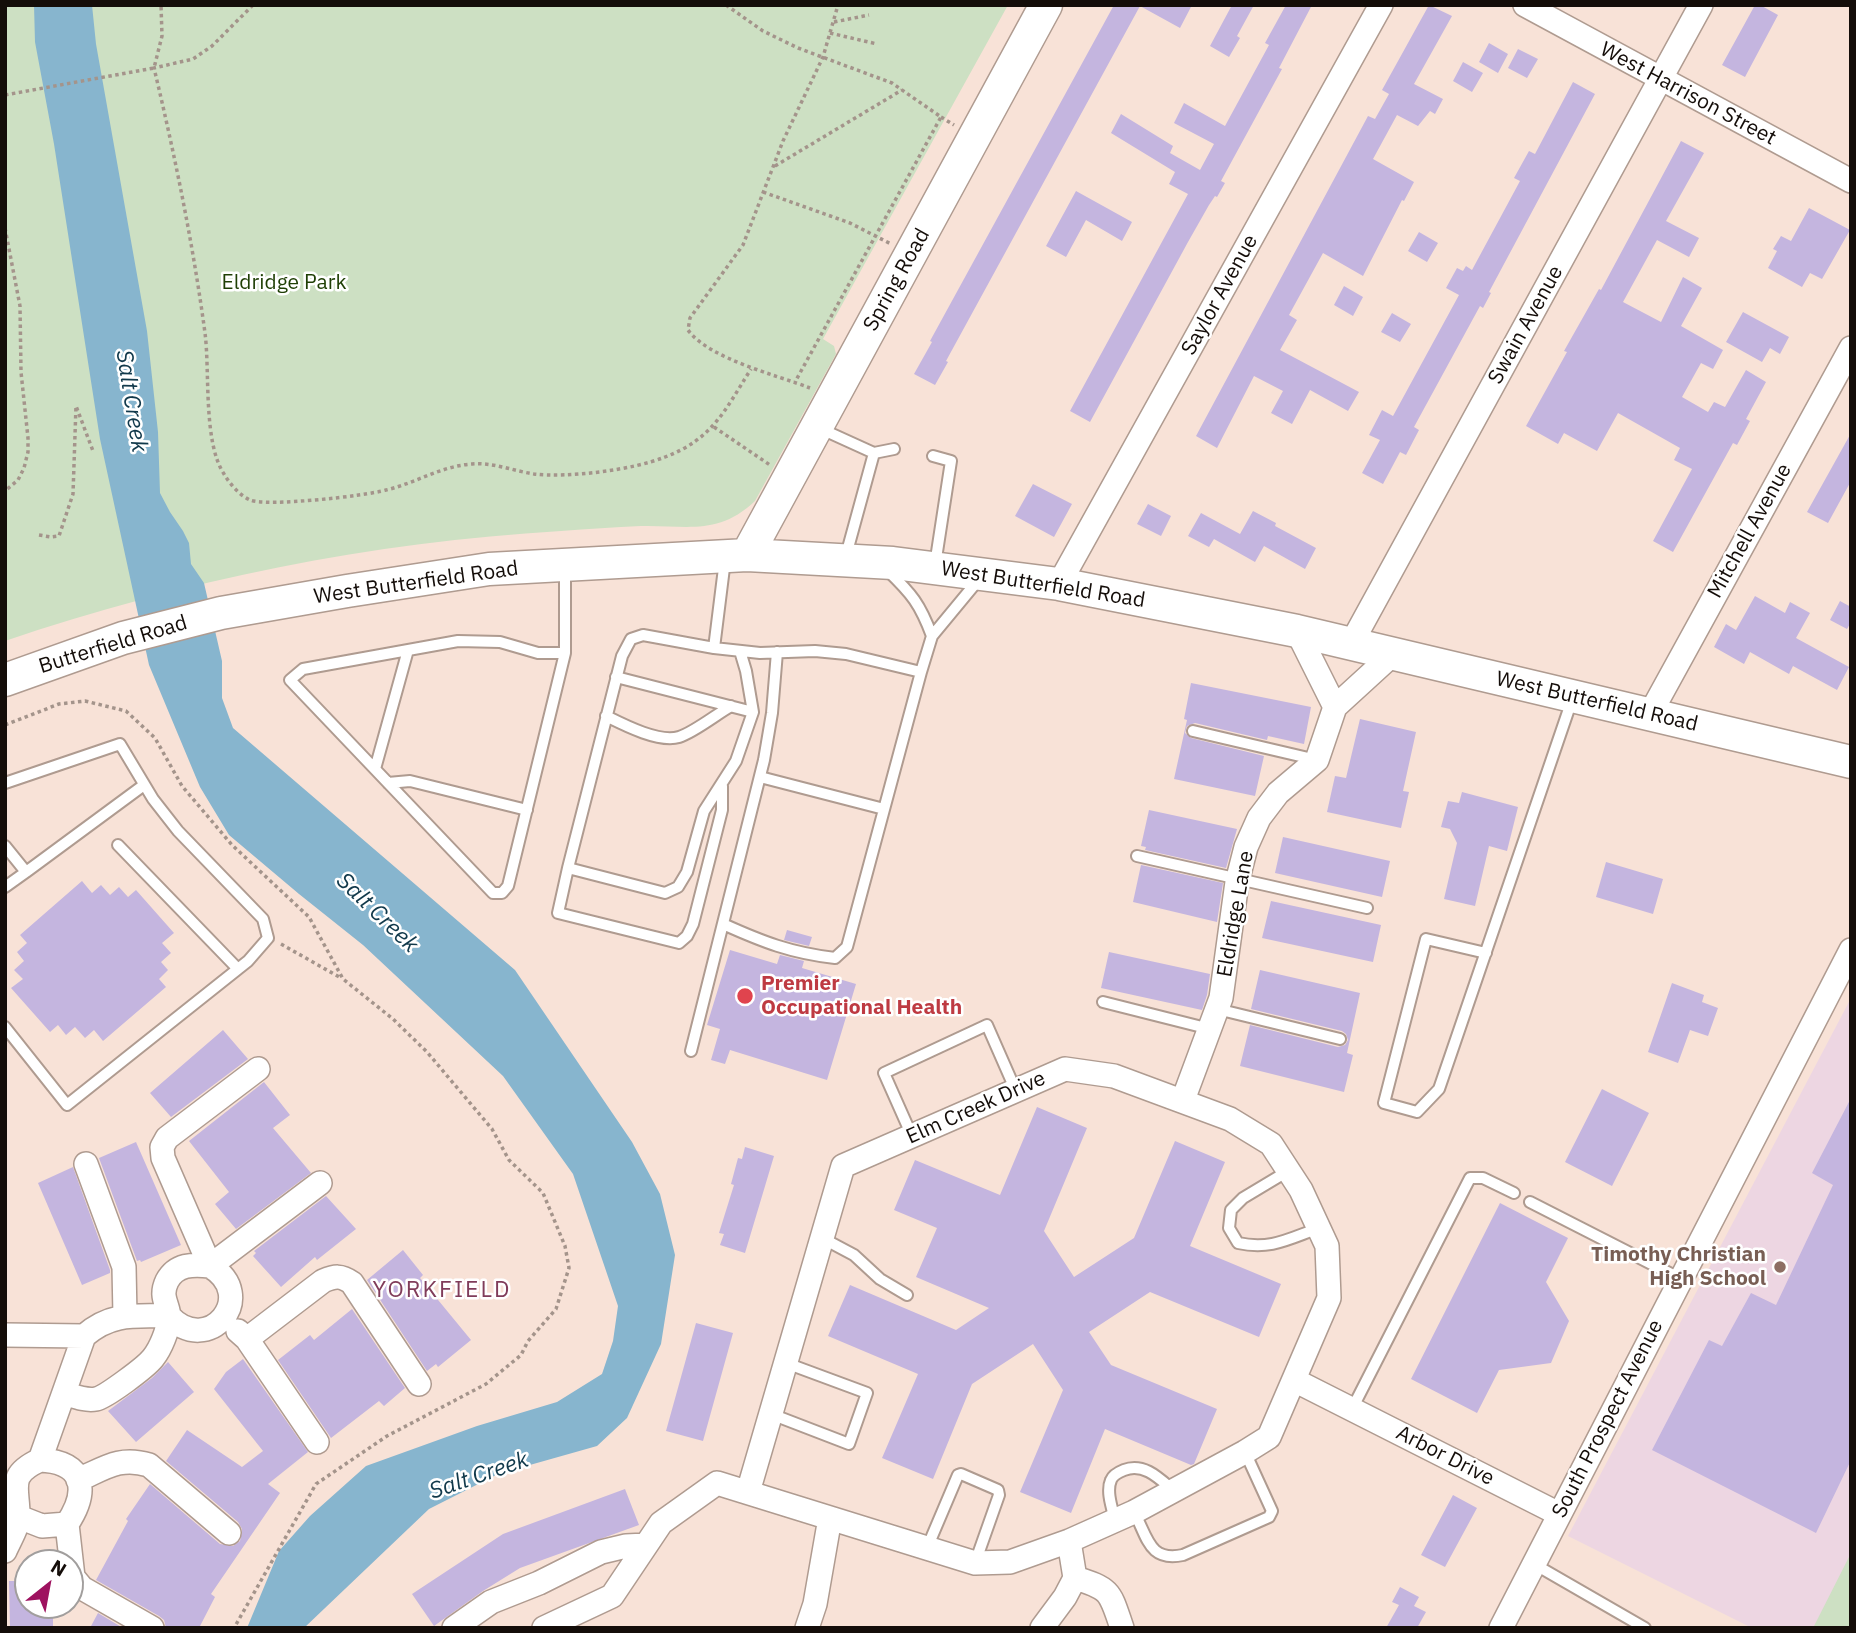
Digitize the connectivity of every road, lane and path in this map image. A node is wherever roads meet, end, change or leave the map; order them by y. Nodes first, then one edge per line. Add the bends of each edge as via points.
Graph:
1 (161, 5) edge
2 (253, 5) edge
3 (726, 5) edge
4 (838, 5) edge
5 (1046, 5) edge
6 (1381, 5) edge
7 (1525, 5) edge
8 (1701, 5) edge
9 (869, 15) dead end
10 (833, 22) junction
11 (830, 33) junction
12 (877, 44) dead end
13 (823, 58) junction
14 (154, 68) junction
15 (1660, 80) junction
16 (902, 90) junction
17 (5, 95) edge
18 (773, 167) junction
19 (1851, 181) edge
20 (763, 192) junction
21 (5, 228) edge
22 (875, 235) junction
23 (911, 255) junction
24 (1851, 348) edge
25 (751, 369) junction
26 (794, 382) junction
27 (833, 398) junction
28 (714, 426) junction
29 (816, 427) junction
30 (894, 449) dead end
31 (93, 451) dead end
32 (874, 453) junction
33 (933, 456) dead end
34 (790, 477) junction
35 (5, 491) edge
36 (39, 535) dead end
37 (736, 555) junction
38 (845, 560) junction
39 (878, 562) junction
40 (565, 566) junction
41 (935, 568) junction
42 (983, 573) junction
43 (1059, 584) junction
44 (221, 613) joint
45 (1297, 631) junction
46 (932, 636) junction
47 (1351, 644) junction
48 (714, 648) junction
49 (408, 650) junction
50 (740, 651) junction
51 (777, 652) junction
52 (565, 653) junction
53 (1393, 654) junction
54 (920, 672) junction
55 (616, 677) junction
56 (5, 680) edge
57 (1573, 698) junction
58 (731, 706) junction
59 (1335, 707) junction
60 (753, 712) junction
61 (1650, 714) junction
62 (606, 716) junction
63 (1193, 732) dead end
64 (1317, 760) junction
65 (1851, 762) edge
66 (376, 769) junction
67 (760, 777) junction
68 (5, 783) edge
69 (388, 783) junction
70 (722, 783) junction
71 (144, 785) junction
72 (884, 809) junction
73 (527, 810) junction
74 (118, 845) dead end
75 (232, 845) dead end
76 (5, 846) edge
77 (1137, 856) dead end
78 (568, 868) junction
79 (26, 872) junction
80 (1239, 877) junction
81 (5, 887) edge
82 (1367, 908) dead end
83 (723, 924) junction
84 (268, 938) junction
85 (1851, 950) edge
86 (1486, 953) junction
87 (238, 969) junction
88 (343, 979) junction
89 (1103, 1002) dead end
90 (1213, 1019) junction
91 (5, 1027) edge
92 (1340, 1039) dead end
93 (691, 1051) dead end
94 (258, 1069) dead end
95 (1016, 1091) junction
96 (1182, 1100) junction
97 (912, 1136) junction
98 (86, 1164) dead end
99 (1288, 1171) junction
100 (320, 1183) dead end
101 (1514, 1194) dead end
102 (1531, 1202) dead end
103 (1319, 1228) junction
104 (822, 1238) junction
105 (204, 1265) junction
106 (1681, 1279) junction
107 (907, 1295) dead end
108 (125, 1316) junction
109 (169, 1316) junction
110 (223, 1318) junction
111 (5, 1335) edge
112 (84, 1336) junction
113 (247, 1339) junction
114 (786, 1363) junction
115 (1294, 1380) junction
116 (419, 1384) dead end
117 (64, 1393) junction
118 (1352, 1409) junction
119 (771, 1414) junction
120 (317, 1442) dead end
121 (1245, 1452) junction
122 (40, 1460) junction
123 (78, 1480) junction
124 (1174, 1491) junction
125 (748, 1492) junction
126 (1559, 1514) junction
127 (1124, 1516) junction
128 (19, 1517) junction
129 (830, 1518) junction
130 (67, 1524) junction
131 (229, 1533) dead end
132 (1069, 1541) junction
133 (646, 1545) junction
134 (927, 1548) junction
135 (5, 1552) edge
136 (975, 1563) junction
137 (1534, 1564) junction
138 (1075, 1578) junction
139 (152, 1628) edge
140 (234, 1628) edge
141 (454, 1628) edge
142 (544, 1628) edge
143 (807, 1628) edge
144 (1042, 1628) edge
145 (1122, 1628) edge
146 (1501, 1628) edge
147 (1644, 1628) edge

1 - 14 path via 162,36
2 - 14 path via 194,59
3 - 13 path via 763,31
4 - 10 path
5 - 23 main road, Spring Road
6 - 43 street, Saylor Avenue
7 - 15 street, West Harrison Street
8 - 15 street, Swain Avenue
9 - 10 path
10 - 11 path
11 - 12 path
11 - 13 path
13 - 16 path
13 - 18 path
14 - 17 path
14 - 28 path via 205,336 214,450 222,471 249,500 290,502 385,491 447,467 476,463 537,474 636,466 695,444
15 - 19 street, West Harrison Street
15 - 47 street, Swain Avenue
16 - 18 path
16 - 22 path via 940,117
18 - 20 path
20 - 22 path
20 - 25 path via 743,245 690,318 688,330 695,340
21 - 35 path via 20,306 28,452 18,480
22 - 23 path
22 - 26 path
23 - 27 main road, Spring Road
24 - 61 street, Mitchell Avenue
25 - 26 path
25 - 28 path
26 - 27 path
27 - 29 main road, Spring Road
28 - 34 path
29 - 32 lane
29 - 34 main road, Spring Road
30 - 32 lane
31 - 36 path via 76,406 73,495 59,536
32 - 38 lane
33 - 41 lane via 951,461
34 - 37 main road, Spring Road
37 - 38 main road, West Butterfield Road
37 - 40 main road, West Butterfield Road
37 - 48 lane
38 - 39 main road, West Butterfield Road
39 - 41 main road, West Butterfield Road
39 - 46 lane via 922,608
40 - 44 main road, West Butterfield Road via 489,569
40 - 52 lane
41 - 42 main road, West Butterfield Road
42 - 43 main road, West Butterfield Road
42 - 46 lane
43 - 45 main road, West Butterfield Road
44 - 56 main road, Butterfield Road via 124,638
45 - 47 main road, West Butterfield Road
45 - 59 street
46 - 54 lane
47 - 53 main road, West Butterfield Road
48 - 50 lane
48 - 55 lane via 643,635 631,639
49 - 52 lane via 468,641
49 - 66 lane
49 - 66 lane via 303,668 290,680
50 - 51 lane
50 - 60 lane
51 - 54 lane via 846,654
51 - 67 lane
52 - 73 lane
53 - 57 main road, West Butterfield Road
53 - 59 street
54 - 72 lane
55 - 58 lane
55 - 62 lane
57 - 61 main road, West Butterfield Road
57 - 86 lane
58 - 60 lane
58 - 62 lane via 678,737 658,736
59 - 64 street
60 - 70 lane via 736,761
61 - 65 main road, West Butterfield Road
62 - 78 lane
63 - 64 lane
64 - 80 street, Eldridge Lane via 1279,793 1259,818
66 - 69 lane
67 - 72 lane
67 - 83 lane
68 - 71 lane via 120,744
69 - 73 lane via 410,781
69 - 73 lane via 493,893 502,893 508,886
70 - 78 lane via 705,811 678,887 665,892
70 - 78 lane via 722,810 693,924 679,943 558,913
71 - 79 lane
71 - 84 lane via 177,831 263,919
72 - 83 lane via 848,947 835,958 773,947
74 - 87 lane
75 - 88 path via 309,918
76 - 79 lane
77 - 80 lane
79 - 81 lane
80 - 82 lane
80 - 90 street, Eldridge Lane via 1227,965
83 - 93 lane
84 - 87 lane
84 - 88 path
85 - 106 street, South Prospect Avenue
86 - 86 lane via 1439,1089 1417,1112 1384,1102 1426,939
87 - 91 lane via 67,1105
88 - 140 path via 427,1052 492,1129 509,1160 543,1193 569,1268 556,1309 521,1355 486,1384 387,1436 316,1484
89 - 90 lane
90 - 92 lane
90 - 96 street, Eldridge Lane
94 - 105 street via 167,1138 162,1147
95 - 96 street, Elm Creek Drive via 1065,1069 1114,1076
95 - 97 street, Elm Creek Drive
95 - 97 lane via 987,1025 884,1073
96 - 99 street, Elm Creek Drive via 1230,1119 1271,1144
97 - 104 street, Elm Creek Drive via 843,1166
98 - 108 street via 124,1267
99 - 103 street, Elm Creek Drive
99 - 103 lane via 1243,1198 1231,1210 1229,1228 1238,1243 1254,1246 1275,1245
100 - 105 street
101 - 118 lane via 1483,1178 1470,1178
102 - 106 lane
103 - 115 street, Elm Creek Drive via 1327,1246 1329,1298
104 - 107 lane via 854,1255
104 - 114 street, Elm Creek Drive
105 - 109 street via 185,1266 166,1283 163,1301
105 - 110 street via 224,1277 228,1285 231,1302
106 - 126 street, South Prospect Avenue
108 - 109 street
108 - 112 street via 98,1324
109 - 110 street via 182,1327 200,1331
109 - 117 street via 152,1360 99,1399
110 - 113 street
111 - 112 street
112 - 117 street
113 - 116 street via 323,1281 345,1278
113 - 120 street
114 - 119 street, Elm Creek Drive
114 - 119 lane via 867,1393 849,1444
115 - 118 street, Arbor Drive
115 - 121 street, Elm Creek Drive via 1269,1437
117 - 122 street
118 - 126 street, Arbor Drive
119 - 125 street, Elm Creek Drive
121 - 124 street, Elm Creek Drive
121 - 127 lane via 1272,1511 1269,1517 1168,1558 1155,1552
122 - 123 street via 60,1462
122 - 128 street via 19,1477 15,1494
123 - 130 street via 80,1500
123 - 131 street via 125,1461 149,1465
124 - 127 street, Elm Creek Drive
124 - 127 lane via 1142,1468 1117,1473 1110,1481 1109,1494
125 - 129 street, Elm Creek Drive
125 - 133 street via 717,1483 661,1523
126 - 137 street, South Prospect Avenue
127 - 132 street, Elm Creek Drive
128 - 130 street via 41,1526
128 - 135 street
129 - 134 street, Elm Creek Drive
129 - 143 street
130 - 139 street via 73,1577 82,1588
132 - 136 street, Elm Creek Drive via 1010,1562
132 - 138 street
133 - 141 street via 601,1552 491,1602
133 - 142 street via 612,1597
134 - 136 street, Elm Creek Drive
134 - 136 lane via 961,1474 998,1490 999,1495
137 - 146 street, South Prospect Avenue
137 - 147 lane
138 - 144 street
138 - 145 street via 1100,1586 1111,1596

